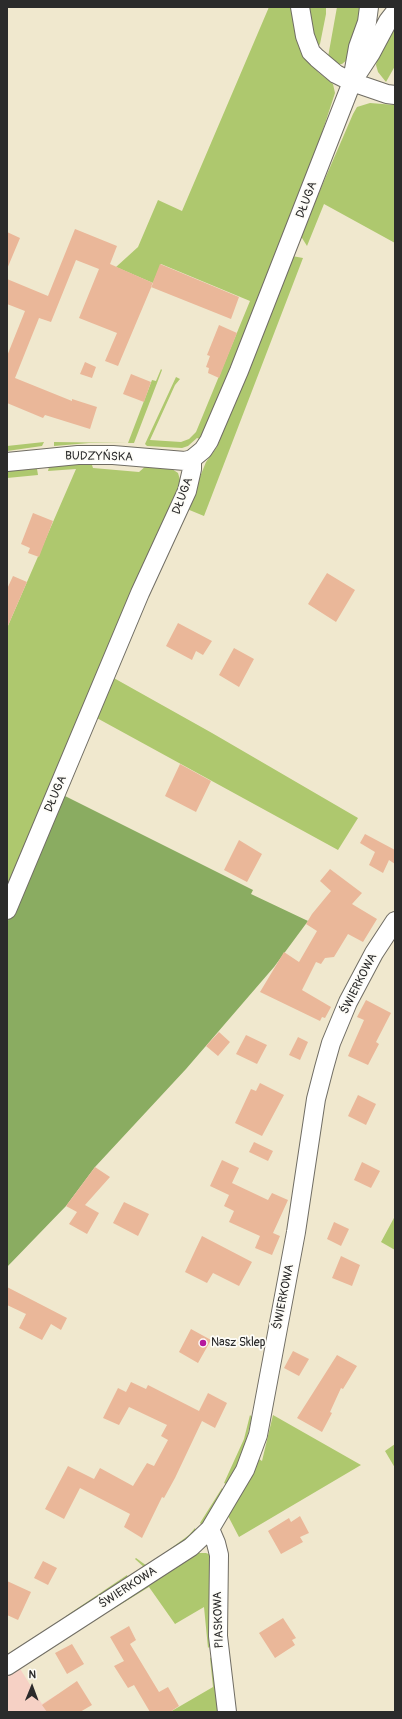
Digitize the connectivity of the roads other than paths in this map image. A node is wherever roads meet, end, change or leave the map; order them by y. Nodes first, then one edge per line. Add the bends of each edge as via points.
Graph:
1 (300, 7) edge
2 (369, 7) edge
3 (395, 12) edge
4 (352, 82) junction
5 (395, 95) edge
6 (192, 459) junction
7 (7, 462) edge
8 (7, 910) edge
9 (395, 921) edge
10 (210, 1529) junction
11 (7, 1666) edge
12 (227, 1712) edge

1 - 4 street via 305,36 311,52 326,66
2 - 4 street, DŁUGA
3 - 4 street, DŁUGA
4 - 5 street
4 - 6 street, DŁUGA via 239,371 209,441
6 - 7 street, BUDZYŃSKA via 175,461 113,455 78,455
6 - 8 street, DŁUGA via 187,491 140,593
9 - 10 street, ŚWIERKOWA via 374,953 348,1002 331,1043 316,1099 296,1232 258,1435 245,1470
10 - 11 street, ŚWIERKOWA via 191,1547
10 - 12 street, PIASKOWA via 218,1555 218,1636

